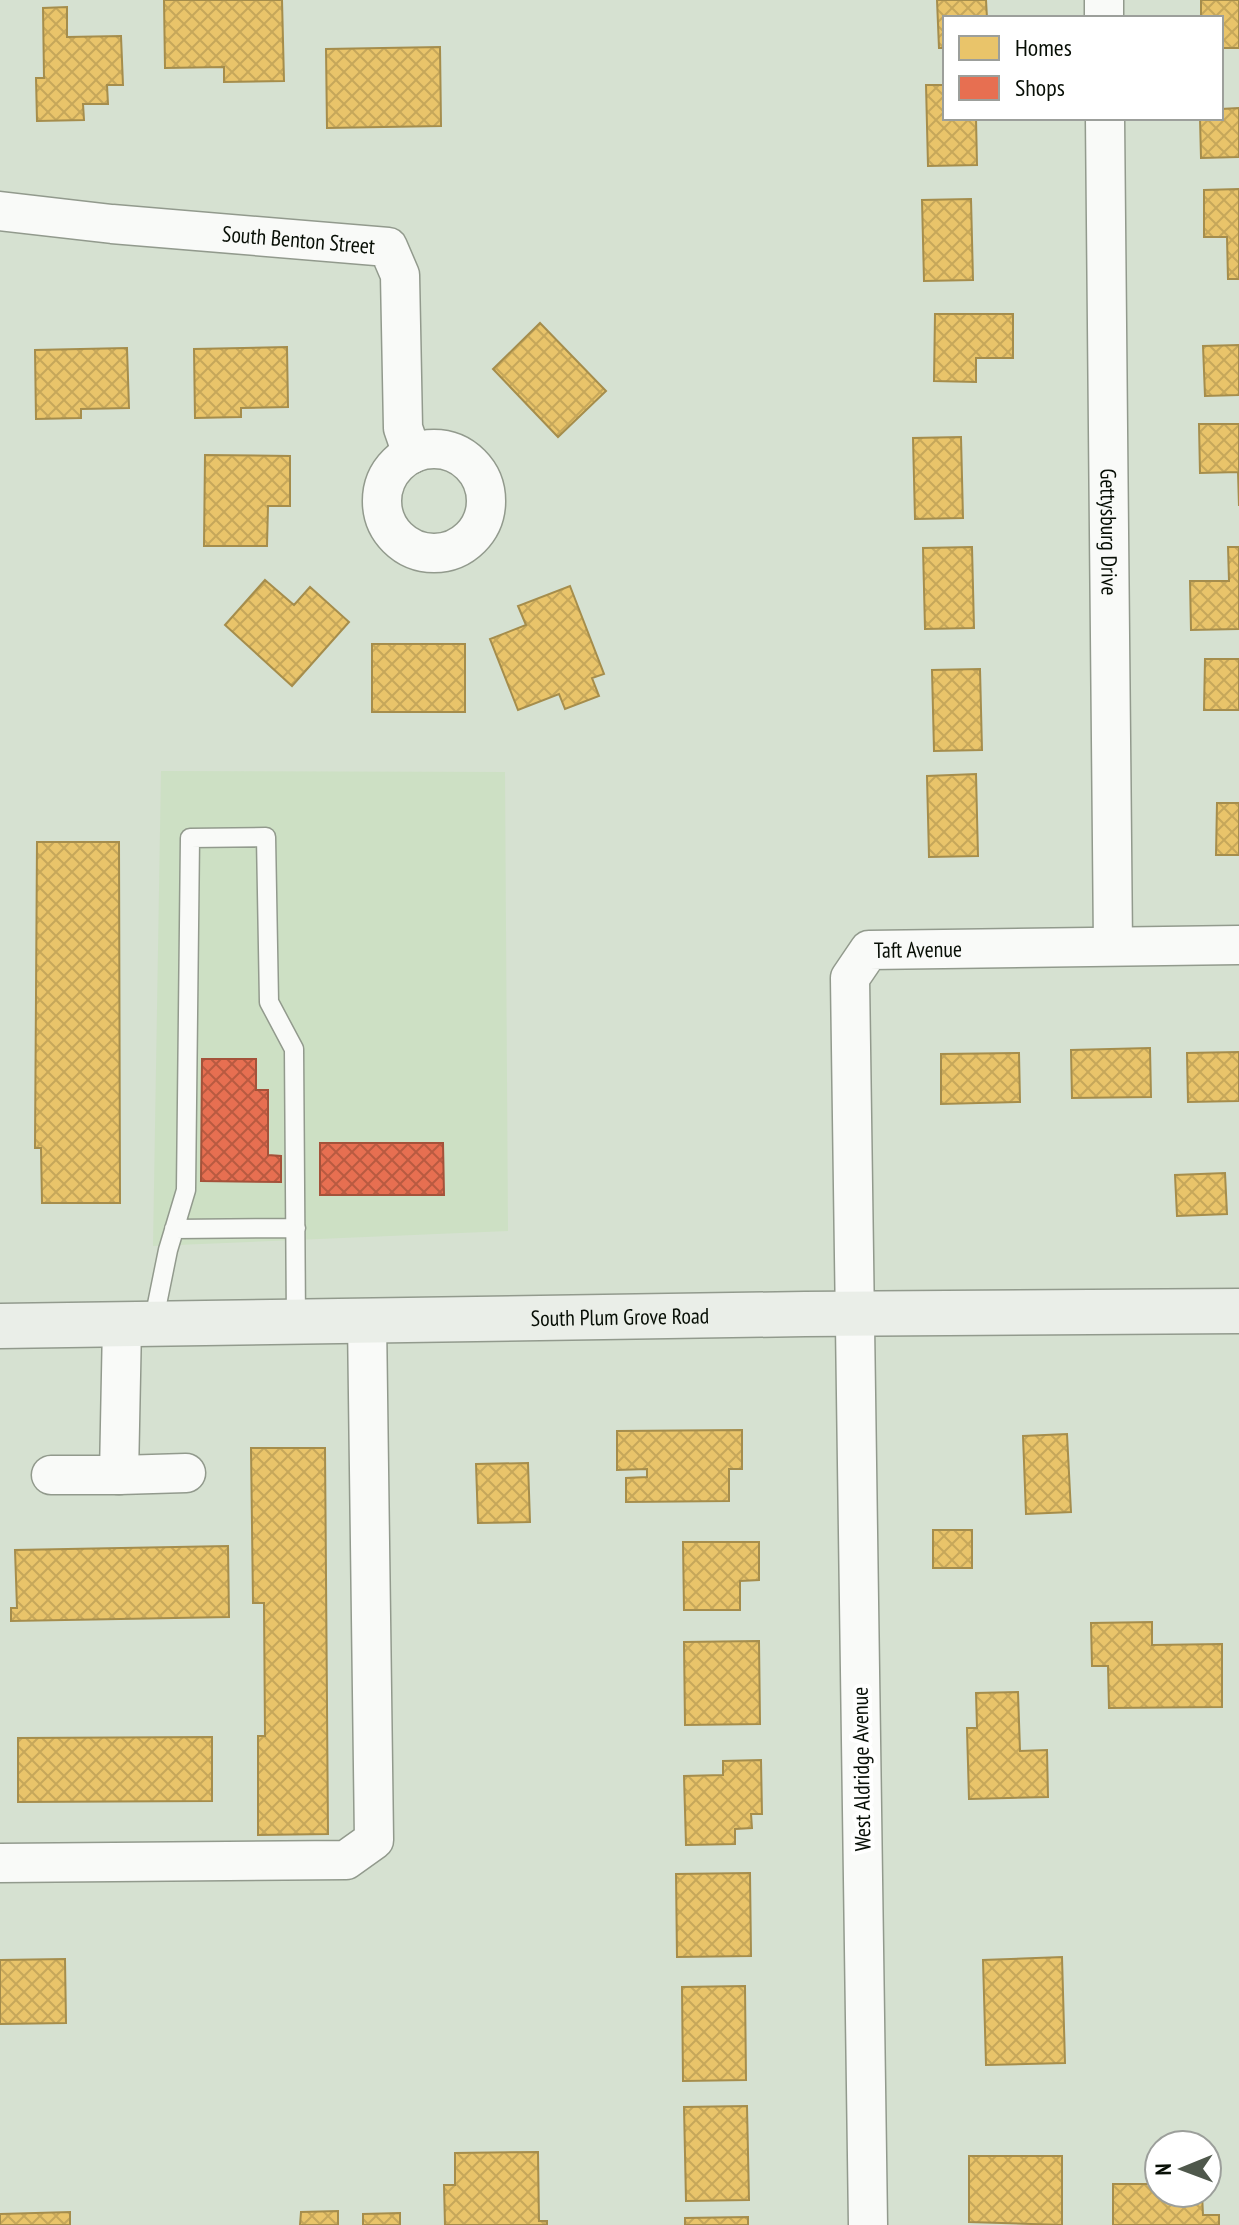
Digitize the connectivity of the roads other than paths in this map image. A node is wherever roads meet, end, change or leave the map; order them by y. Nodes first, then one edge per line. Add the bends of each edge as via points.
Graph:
1 (1105, 120) edge
2 (0, 211) edge
3 (412, 454) dead end
4 (1239, 945) edge
5 (1113, 946) junction
6 (296, 1228) junction
7 (174, 1229) junction
8 (1239, 1311) edge
9 (855, 1314) junction
10 (367, 1320) junction
11 (296, 1322) junction
12 (137, 1324) junction
13 (0, 1326) edge
14 (186, 1473) dead end
15 (51, 1475) dead end
16 (119, 1475) junction
17 (0, 1863) edge
18 (868, 2225) edge

1 - 5 street, Gettysburg Drive
2 - 3 street, South Benton Street via 388,247 400,275 403,428
4 - 5 street, Taft Avenue
5 - 9 street, Taft Avenue via 869,950 850,978
6 - 7 lane
6 - 7 lane via 294,1049 269,1002 266,837 190,838 186,1190
6 - 11 lane
7 - 12 lane
8 - 9 main road, South Plum Grove Road
9 - 10 main road, South Plum Grove Road
9 - 18 street, West Aldridge Avenue
10 - 11 main road, South Plum Grove Road
10 - 17 street via 374,1840 346,1860
11 - 12 main road, South Plum Grove Road
12 - 13 main road, South Plum Grove Road
12 - 16 street
14 - 16 street
15 - 16 street

